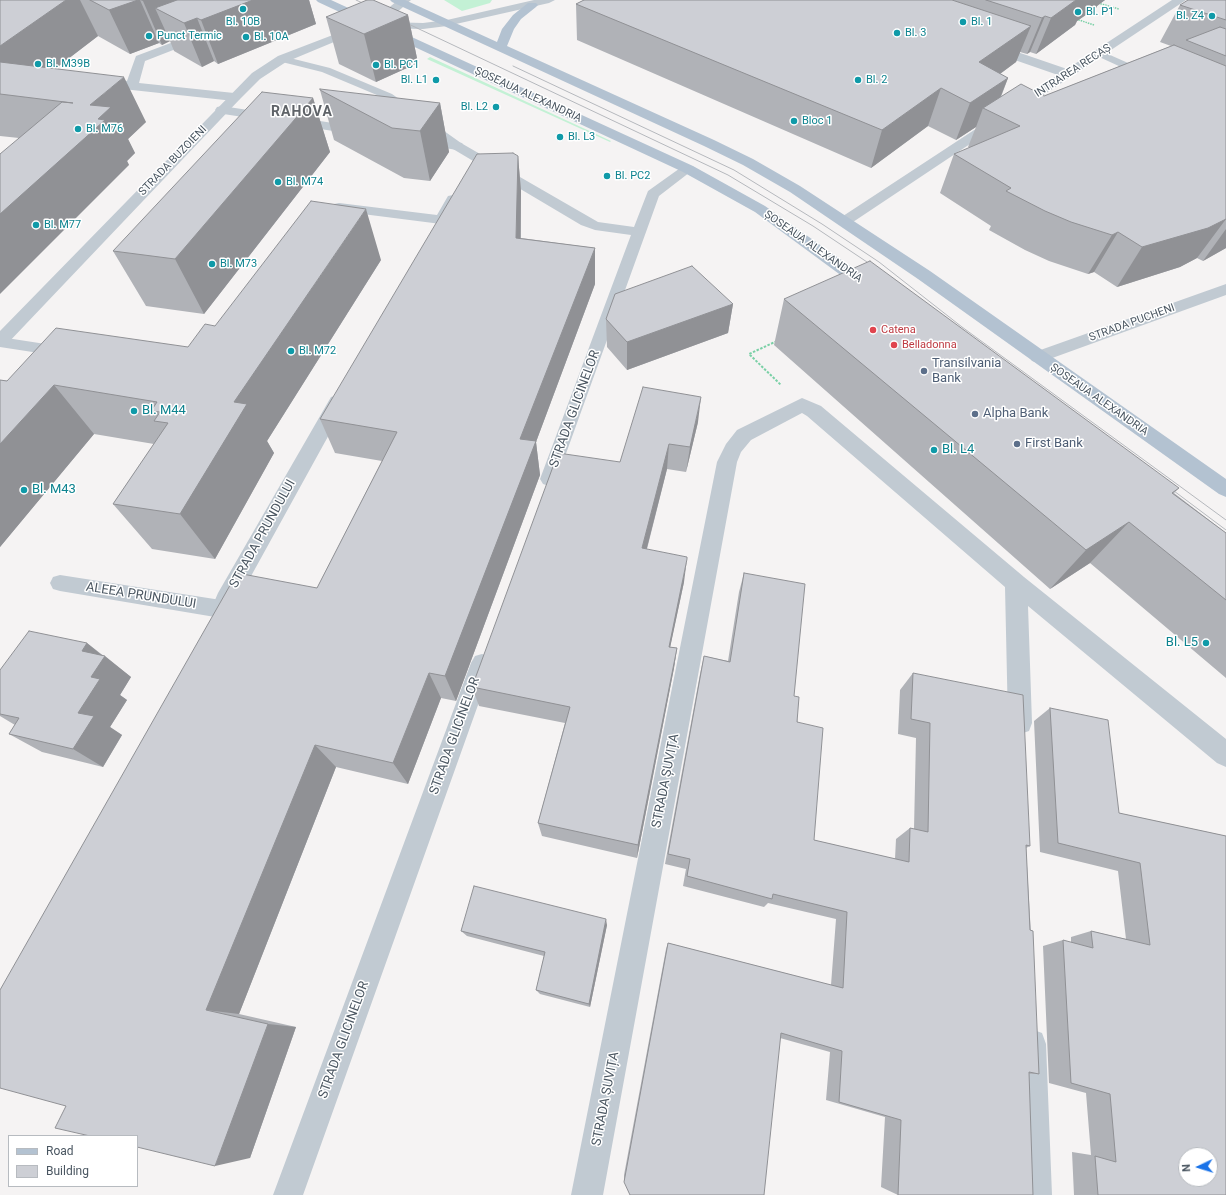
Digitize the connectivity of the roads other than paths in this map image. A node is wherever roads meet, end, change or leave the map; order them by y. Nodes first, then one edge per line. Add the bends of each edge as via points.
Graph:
1 (322, 0) edge
2 (549, 0) edge
3 (1180, 0) edge
4 (400, 1) edge
5 (529, 2) edge
6 (447, 23) junction
7 (375, 25) junction
8 (209, 32) edge
9 (979, 44) edge
10 (501, 47) junction
11 (1101, 54) junction
12 (282, 59) junction
13 (1068, 74) junction
14 (1156, 79) edge
15 (88, 81) edge
16 (132, 86) junction
17 (234, 97) junction
18 (222, 110) junction
19 (371, 132) edge
20 (410, 139) edge
21 (457, 146) junction
22 (476, 158) junction
23 (688, 169) junction
24 (468, 171) edge
25 (460, 185) edge
26 (327, 209) edge
27 (441, 220) junction
28 (845, 221) junction
29 (639, 232) junction
30 (429, 241) edge
31 (1226, 289) edge
32 (882, 297) edge
33 (0, 342) edge
34 (77, 354) edge
35 (1038, 357) junction
36 (346, 387) edge
37 (1226, 489) edge
38 (541, 501) edge
39 (60, 583) dead end
40 (1016, 583) junction
41 (221, 610) junction
42 (209, 630) edge
43 (490, 643) edge
44 (1021, 745) edge
45 (1226, 755) edge
46 (1030, 1021) edge
47 (288, 1195) edge
48 (587, 1195) edge
49 (1036, 1195) edge

1 - 7 main road, ȘOSEAUA ALEXANDRIA
2 - 5 street
3 - 11 street, INTRAREA RECAȘ
4 - 6 main road, ȘOSEAUA ALEXANDRIA
4 - 7 street
5 - 6 street
5 - 10 main road via 508,29
6 - 7 street via 423,26
6 - 10 main road, ȘOSEAUA ALEXANDRIA
7 - 12 street, STRADA BUZOIENI
7 - 23 main road, ȘOSEAUA ALEXANDRIA
8 - 16 street via 140,59
9 - 13 street
10 - 28 main road, ȘOSEAUA ALEXANDRIA via 748,162
11 - 13 street, INTRAREA RECAȘ
11 - 14 lane
12 - 17 street, STRADA BUZOIENI via 256,76
12 - 21 lane via 326,70 388,96
13 - 28 street, INTRAREA RECAȘ
15 - 16 street
16 - 17 street
17 - 18 street, STRADA BUZOIENI
18 - 19 street
18 - 33 street, STRADA BUZOIENI
20 - 21 street
21 - 22 lane
22 - 24 lane
22 - 29 lane via 586,222 595,226
23 - 29 lane, STRADA GLICINELOR via 653,194
23 - 32 main road, ȘOSEAUA ALEXANDRIA via 760,209
25 - 27 lane
26 - 27 lane via 340,207
27 - 30 street
28 - 35 main road, ȘOSEAUA ALEXANDRIA
29 - 38 lane, STRADA GLICINELOR
31 - 35 street, STRADA PUCHENI
33 - 34 lane
35 - 37 main road, ȘOSEAUA ALEXANDRIA
36 - 41 street, STRADA PRUNDULUI
39 - 41 lane, ALEEA PRUNDULUI
40 - 44 street
40 - 45 street
40 - 48 street, STRADA ȘUVIȚA via 814,411 802,405 744,435 733,448 727,462
41 - 42 street, STRADA PRUNDULUI
43 - 47 lane, STRADA GLICINELOR
46 - 49 street

